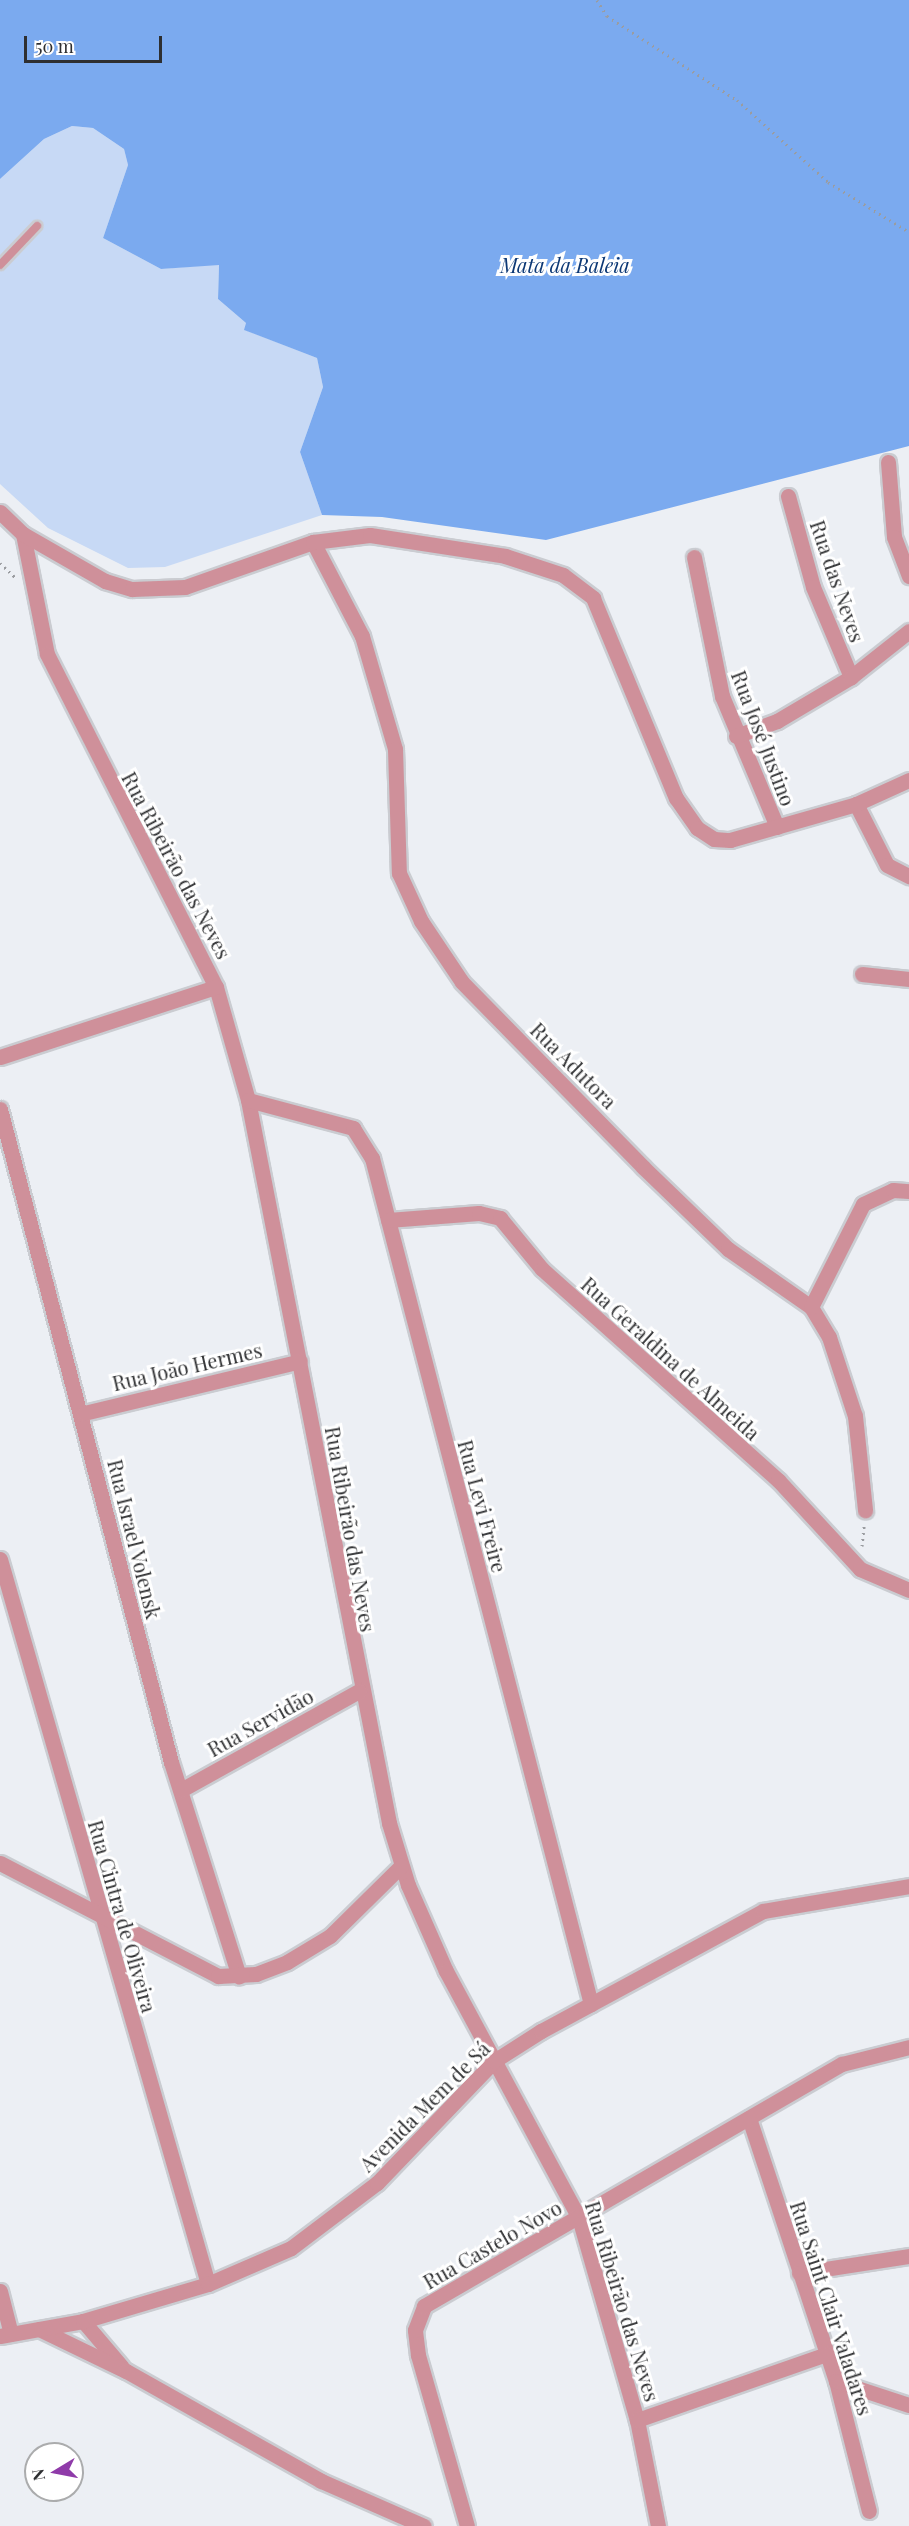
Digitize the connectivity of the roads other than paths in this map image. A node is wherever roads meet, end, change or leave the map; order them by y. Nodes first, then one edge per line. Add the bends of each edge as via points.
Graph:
1 (37, 226) dead end
2 (0, 264) edge
3 (888, 462) dead end
4 (788, 496) dead end
5 (0, 512) edge
6 (23, 534) junction
7 (313, 542) junction
8 (694, 557) dead end
9 (909, 576) edge
10 (909, 631) edge
11 (851, 677) junction
12 (736, 736) junction
13 (909, 780) edge
14 (856, 804) junction
15 (777, 827) junction
16 (909, 876) edge
17 (862, 974) dead end
18 (909, 979) edge
19 (216, 987) junction
20 (0, 1057) edge
21 (248, 1100) junction
22 (0, 1109) edge
23 (909, 1191) edge
24 (388, 1220) junction
25 (811, 1307) junction
26 (300, 1361) junction
27 (84, 1413) junction
28 (865, 1510) road end
29 (0, 1559) edge
30 (909, 1590) edge
31 (359, 1692) junction
32 (180, 1790) junction
33 (0, 1863) edge
34 (401, 1866) junction
35 (909, 1886) edge
36 (101, 1916) junction
37 (239, 1976) junction
38 (591, 2004) junction
39 (909, 2047) edge
40 (494, 2061) junction
41 (749, 2118) junction
42 (579, 2218) junction
43 (909, 2256) edge
44 (800, 2273) junction
45 (208, 2284) junction
46 (0, 2291) edge
47 (83, 2321) junction
48 (39, 2329) junction
49 (6, 2335) edge
50 (826, 2354) junction
51 (126, 2371) junction
52 (836, 2381) junction
53 (909, 2405) edge
54 (637, 2420) junction
55 (869, 2511) dead end
56 (424, 2526) edge
57 (467, 2526) edge
58 (658, 2526) edge

1 - 2 lane
3 - 9 street via 894,537
4 - 11 street, Rua das Neves via 813,587
5 - 6 street
6 - 7 street via 105,581 132,589 185,587
6 - 19 street, Rua Ribeirão das Neves via 47,654
7 - 15 street via 370,535 505,556 563,575 593,598 676,798 696,828 714,839 730,840
7 - 25 street, Rua Adutora via 362,636 395,749 399,873 421,921 462,982 643,1167 728,1249
8 - 12 street, Rua José Justino via 709,646
10 - 11 street
11 - 12 street via 777,721
12 - 15 street, Rua José Justino
13 - 14 street
14 - 15 street
14 - 16 street via 887,865
17 - 18 street
19 - 20 street
19 - 21 street, Rua Ribeirão das Neves
21 - 24 street, Rua Levi Freire via 353,1128 372,1158
21 - 26 street, Rua Ribeirão das Neves
22 - 27 street, Rua Israel Volensk
23 - 25 street via 893,1190 863,1204
24 - 30 street, Rua Geraldina de Almeida via 479,1213 500,1218 549,1277 778,1480 860,1569
24 - 38 street, Rua Levi Freire
25 - 28 street, Rua Adutora via 829,1338 855,1416
26 - 27 street, Rua João Hermes
26 - 31 street, Rua Ribeirão das Neves
27 - 32 street, Rua Israel Volensk via 105,1518
29 - 36 street, Rua Cintra de Oliveira
31 - 32 street, Rua Servidão
31 - 34 street, Rua Ribeirão das Neves
32 - 37 street, Rua Israel Volensk
33 - 36 street
34 - 37 street via 330,1936 287,1962
34 - 40 street, Rua Ribeirão das Neves via 446,1971
35 - 38 street, Avenida Mem de Sá via 763,1911
36 - 37 street via 205,1971
36 - 45 street, Rua Cintra de Oliveira
38 - 40 street, Avenida Mem de Sá
39 - 41 street, Rua Castelo Novo via 842,2064
40 - 42 street, Rua Ribeirão das Neves
40 - 45 street, Avenida Mem de Sá via 405,2156 344,2210 291,2248
41 - 42 street, Rua Castelo Novo
41 - 44 street, Rua Saint Clair Valadares
42 - 54 street, Rua Ribeirão das Neves
42 - 57 street, Rua Castelo Novo via 424,2306 417,2317 418,2355
43 - 44 street
44 - 50 street, Rua Saint Clair Valadares
45 - 47 street, Avenida Mem de Sá
46 - 49 street
47 - 48 street, Avenida Mem de Sá
47 - 51 street
48 - 49 street, Avenida Mem de Sá
48 - 51 street
50 - 52 street, Rua Saint Clair Valadares
50 - 54 street
51 - 56 street via 321,2481
52 - 53 street
52 - 55 street, Rua Saint Clair Valadares
54 - 58 street, Rua Ribeirão das Neves

